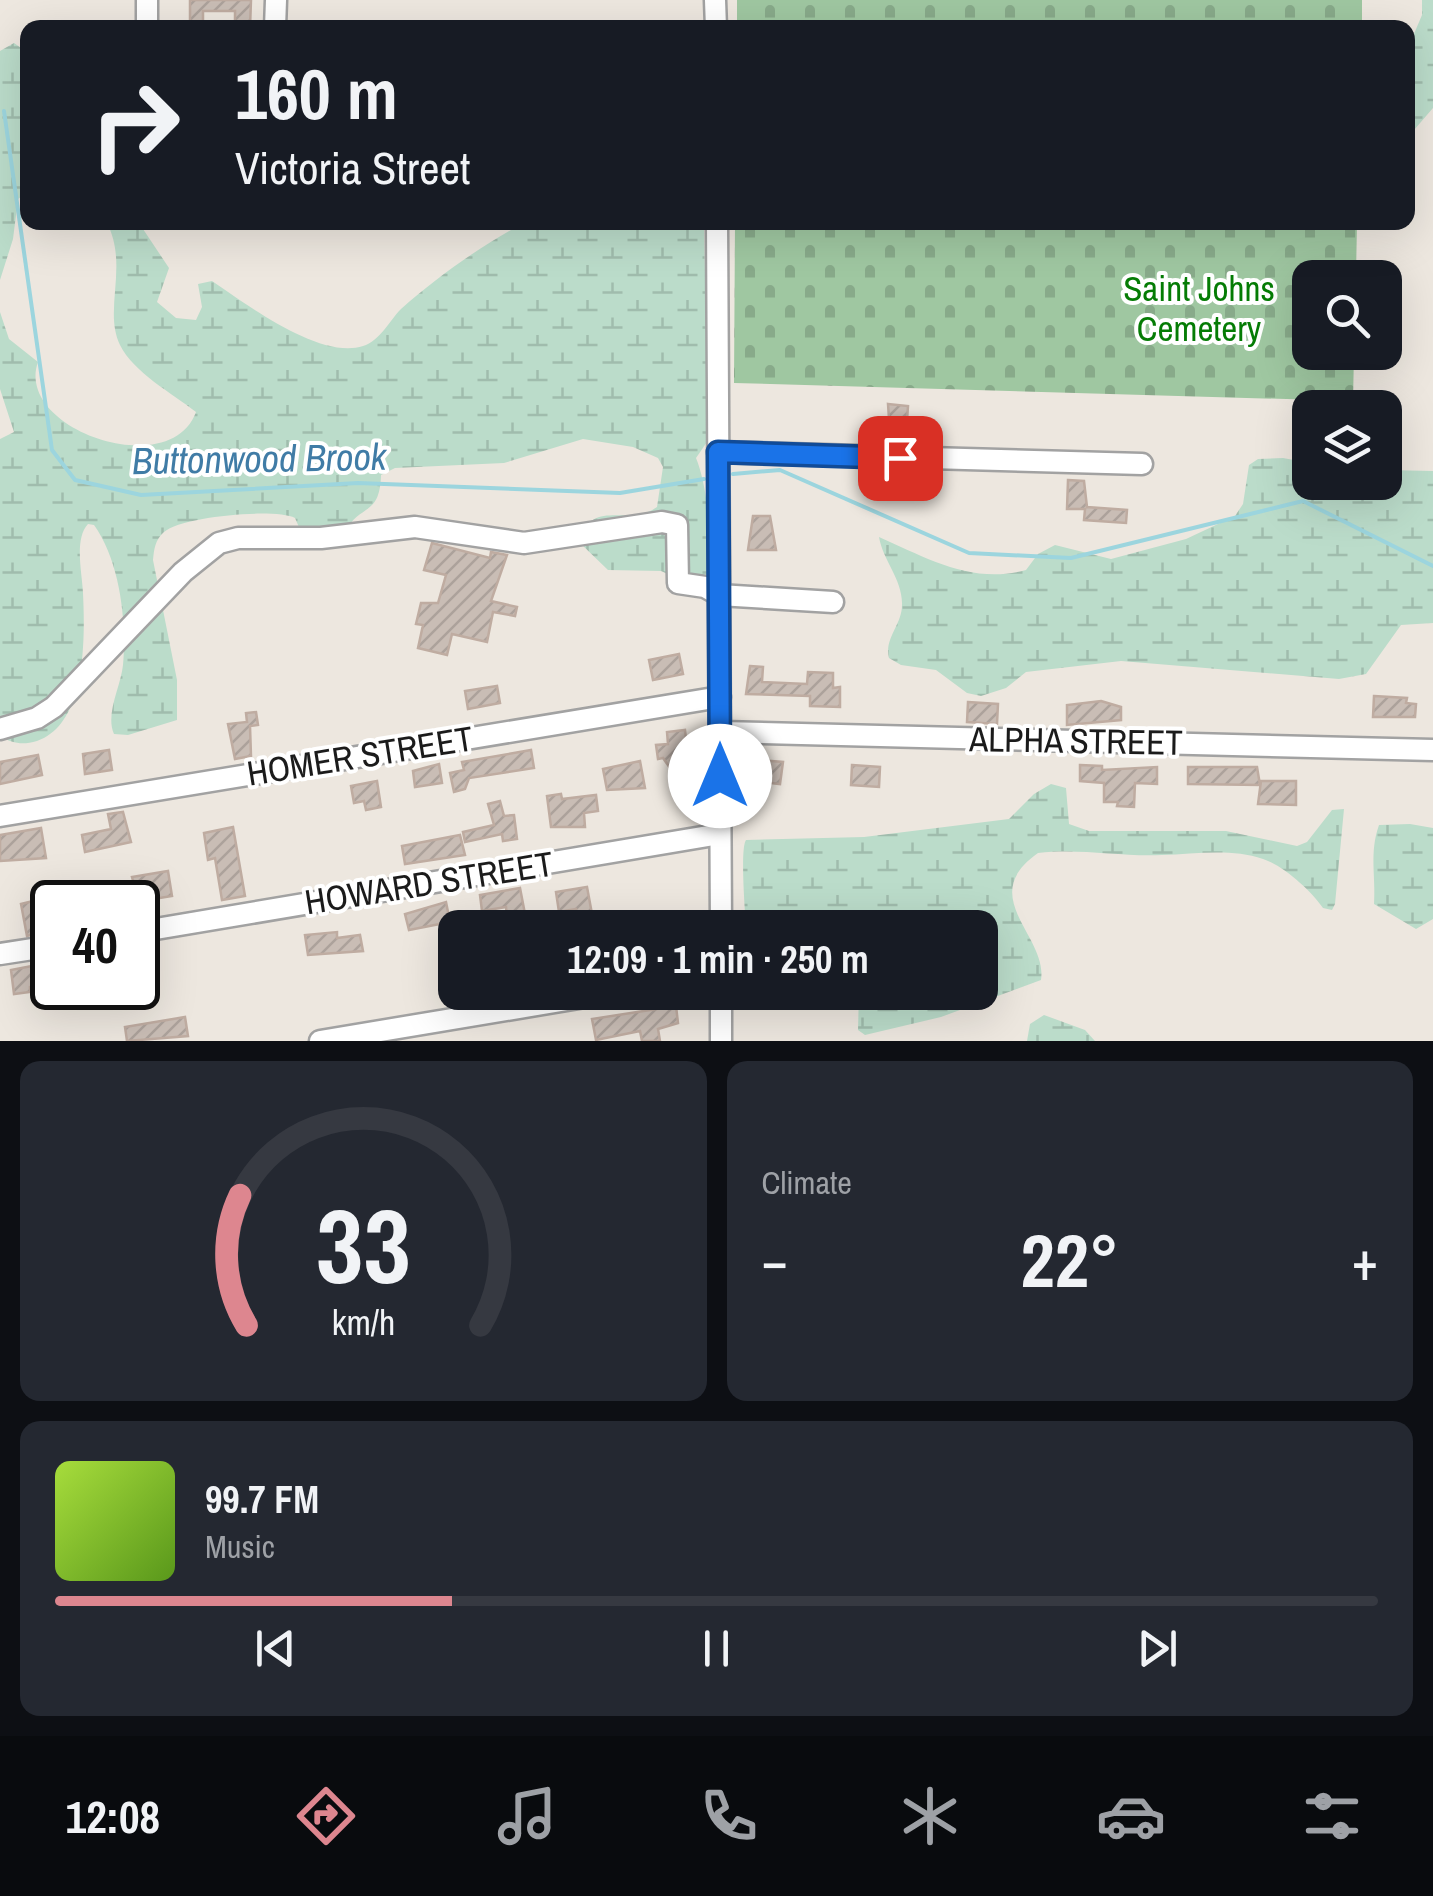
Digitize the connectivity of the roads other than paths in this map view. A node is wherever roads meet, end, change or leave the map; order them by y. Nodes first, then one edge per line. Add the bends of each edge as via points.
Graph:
1 (717, 230) edge
2 (718, 355) junction
3 (740, 355) dead end
4 (718, 452) junction
5 (1142, 464) dead end
6 (718, 596) junction
7 (833, 602) dead end
8 (720, 697) junction
9 (0, 729) edge
10 (720, 732) junction
11 (1433, 750) edge
12 (0, 816) edge
13 (720, 834) junction
14 (720, 910) edge
15 (160, 928) edge
16 (30, 949) edge
17 (0, 954) edge
18 (506, 1010) edge
19 (721, 1010) edge
20 (320, 1041) edge
21 (722, 1041) edge

1 - 2 street
2 - 3 street
2 - 4 street
4 - 5 street
4 - 6 street
6 - 7 street
6 - 8 street
6 - 9 street via 678,584 677,525 662,522 524,543 415,527 321,538 238,538 202,553 54,706
8 - 10 street
8 - 12 street, HOMER STREET
10 - 11 street, ALPHA STREET
10 - 13 street
13 - 14 street
13 - 15 street, HOWARD STREET
16 - 17 street
18 - 20 street
19 - 21 street

